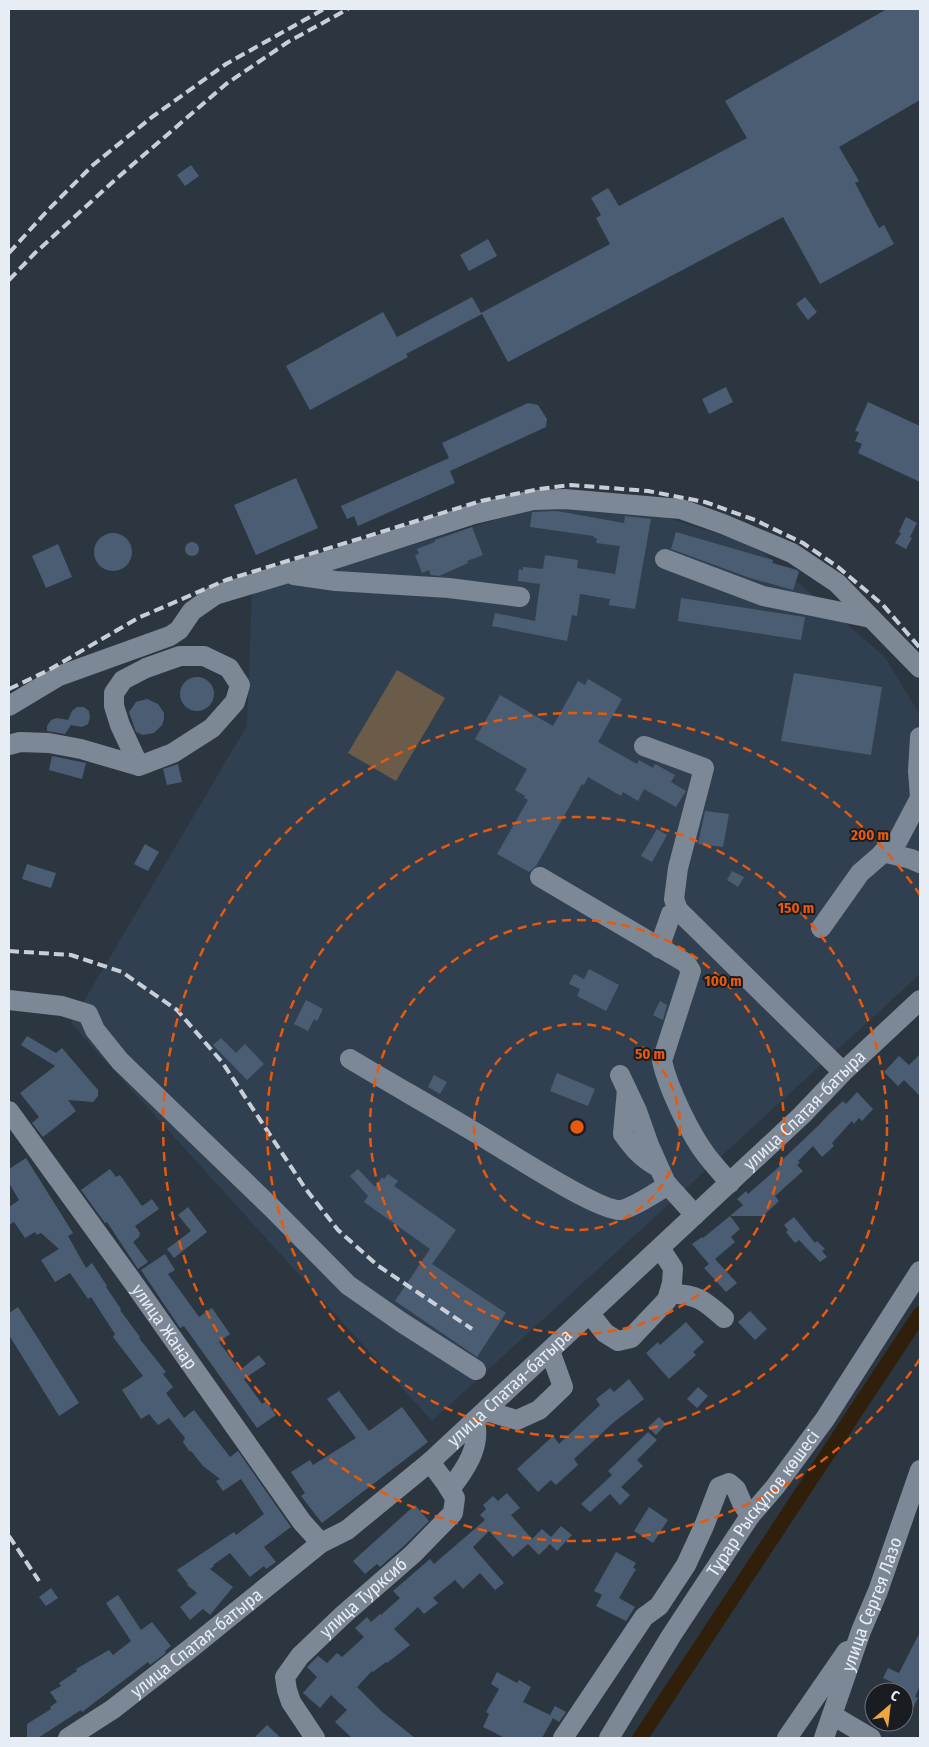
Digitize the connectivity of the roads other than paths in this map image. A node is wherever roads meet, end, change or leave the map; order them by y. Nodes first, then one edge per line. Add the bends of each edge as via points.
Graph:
1 (665, 559) dead end
2 (287, 574) junction
3 (520, 597) dead end
4 (871, 618) junction
5 (920, 668) edge
6 (9, 706) edge
7 (920, 737) edge
8 (9, 745) edge
9 (644, 746) dead end
10 (139, 766) junction
11 (920, 798) edge
12 (883, 852) junction
13 (920, 863) edge
14 (540, 876) dead end
15 (678, 910) junction
16 (821, 928) dead end
17 (659, 948) junction
18 (9, 1000) edge
19 (920, 1000) edge
20 (350, 1059) dead end
21 (844, 1072) junction
22 (624, 1082) dead end
23 (9, 1111) edge
24 (664, 1176) junction
25 (730, 1183) junction
26 (695, 1215) junction
27 (660, 1248) junction
28 (920, 1271) edge
29 (669, 1294) junction
30 (590, 1314) junction
31 (724, 1318) dead end
32 (550, 1351) junction
33 (476, 1370) dead end
34 (480, 1417) junction
35 (430, 1462) junction
36 (920, 1470) edge
37 (450, 1490) junction
38 (750, 1516) junction
39 (321, 1542) junction
40 (861, 1631) junction
41 (832, 1714) junction
42 (68, 1738) edge
43 (315, 1738) edge
44 (563, 1738) edge
45 (609, 1738) edge
46 (787, 1738) edge
47 (824, 1738) edge
48 (871, 1738) edge

1 - 4 street via 762,596
2 - 3 street
2 - 4 street via 474,514 533,500 610,502 681,510 792,553 837,582
2 - 6 street via 215,595 192,611 170,636 59,676
4 - 5 street
7 - 11 street
8 - 10 street via 49,743
9 - 15 street via 704,768 678,868 674,899
10 - 10 street via 173,753 212,728 235,702 240,685 229,668 204,656 180,656 123,680 114,693 114,706
11 - 12 street via 898,840
12 - 13 street
12 - 16 street via 860,873
14 - 17 street
15 - 17 street via 671,914
15 - 21 street
17 - 25 street via 686,963 692,971 662,1061 665,1076 706,1155
18 - 33 street via 62,1006 88,1014 95,1030 120,1061 348,1285
19 - 21 street, улица Спатая-батыра
20 - 24 street via 603,1206 621,1210 641,1201
21 - 25 street, улица Спатая-батыра
22 - 24 street
23 - 39 street, улица Жанар via 302,1522
24 - 26 street
25 - 26 street, улица Спатая-батыра
26 - 27 street, улица Спатая-батыра
27 - 29 street via 673,1268
27 - 30 street, улица Спатая-батыра
28 - 38 street, Тұрар Рысқұлов көшесі via 825,1419
29 - 30 street via 631,1338 618,1341 605,1333
29 - 31 street via 685,1293 707,1303
30 - 32 street, улица Спатая-батыра
32 - 34 street, улица Спатая-батыра
32 - 34 street via 563,1387 539,1410 516,1420
34 - 35 street, улица Спатая-батыра
34 - 37 street via 476,1444
35 - 37 street
35 - 39 street, улица Спатая-батыра via 347,1530
36 - 40 street, улица Сергея Лазо
37 - 43 street, улица Турксиб via 455,1498 453,1512 413,1554 300,1656 285,1677 291,1702
38 - 44 street via 736,1488 728,1483 719,1487 686,1565 659,1606 644,1617
38 - 45 street, Тұрар Рысқұлов көшесі
39 - 42 street, улица Спатая-батыра via 113,1709
40 - 41 street, улица Сергея Лазо
40 - 46 street
41 - 47 street, улица Сергея Лазо
41 - 48 street

